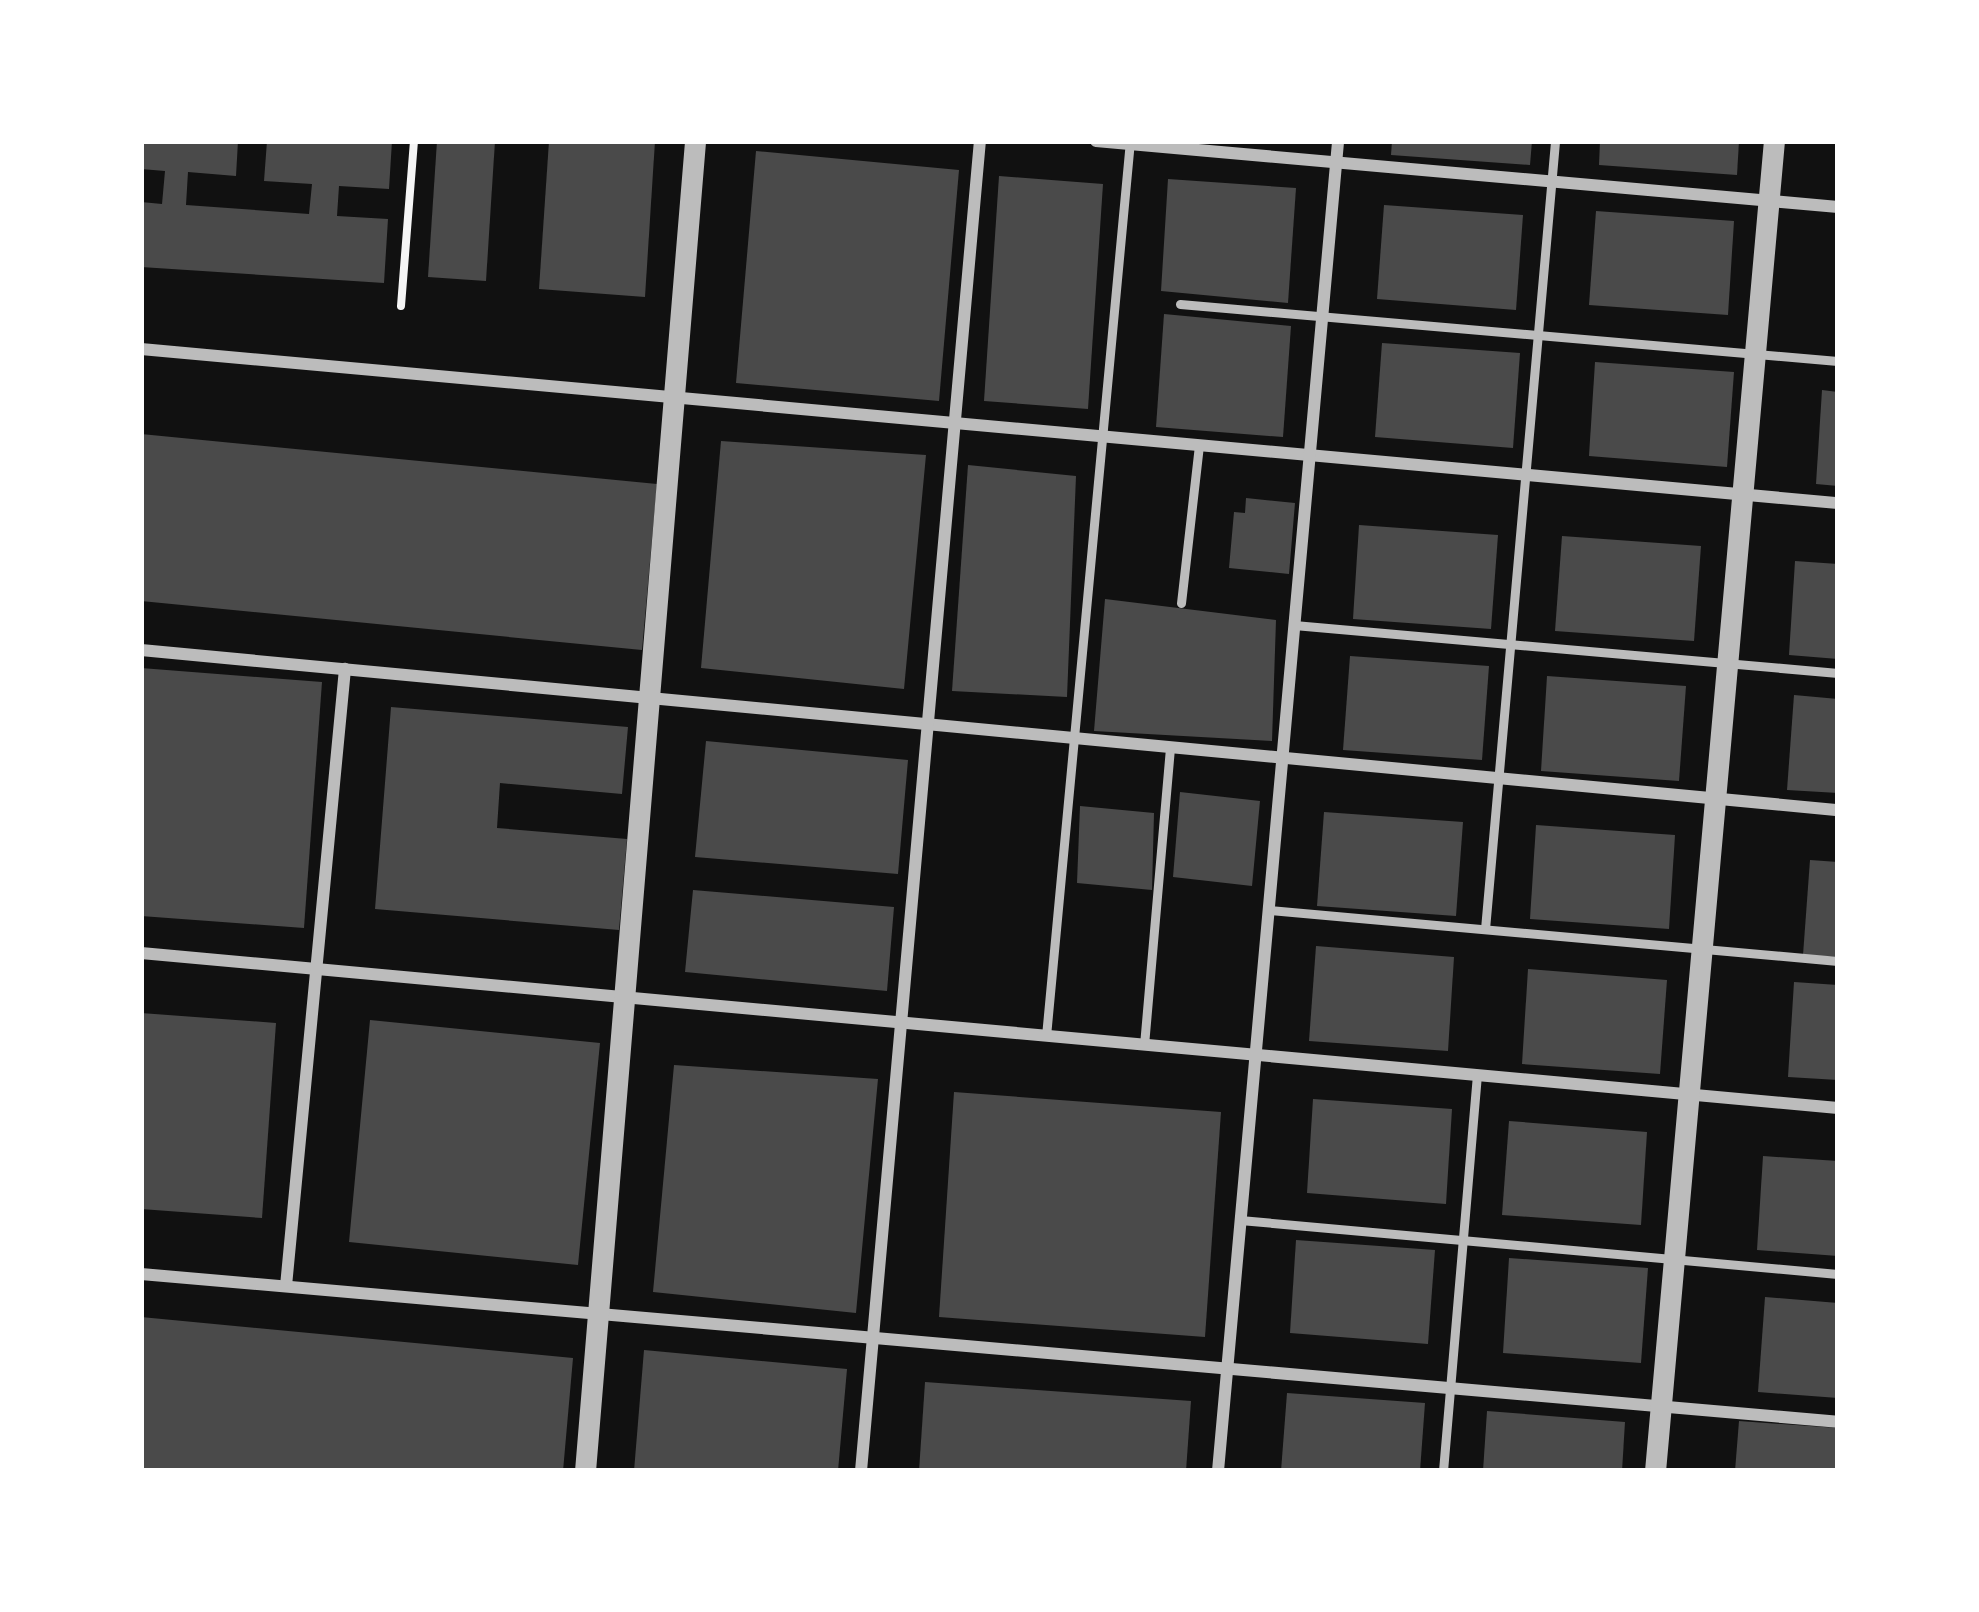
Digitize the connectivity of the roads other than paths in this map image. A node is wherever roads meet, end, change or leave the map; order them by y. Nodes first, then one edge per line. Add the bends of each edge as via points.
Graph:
1 (695, 141) edge
2 (980, 141) edge
3 (1096, 141) edge
4 (1337, 141) edge
5 (1555, 141) edge
6 (1774, 141) edge
7 (1129, 142) edge
8 (1236, 147) edge
9 (1336, 163) junction
10 (1552, 181) junction
11 (1768, 201) junction
12 (1838, 208) edge
13 (1180, 304) dead end
14 (1322, 316) junction
15 (1538, 335) junction
16 (141, 349) edge
17 (1754, 354) junction
18 (1838, 361) edge
19 (677, 398) junction
20 (955, 424) junction
21 (1102, 437) junction
22 (1199, 445) junction
23 (1309, 455) junction
24 (1526, 475) junction
25 (1742, 494) junction
26 (1838, 503) edge
27 (1181, 603) dead end
28 (1294, 625) junction
29 (1510, 644) junction
30 (141, 650) edge
31 (1727, 663) junction
32 (345, 669) junction
33 (1838, 673) edge
34 (651, 699) junction
35 (928, 724) junction
36 (1075, 738) junction
37 (1170, 747) junction
38 (1282, 758) junction
39 (1498, 778) junction
40 (1714, 799) junction
41 (1838, 810) edge
42 (1269, 910) junction
43 (1485, 929) junction
44 (1701, 949) junction
45 (141, 953) edge
46 (1838, 961) edge
47 (316, 969) junction
48 (626, 999) junction
49 (901, 1024) junction
50 (1046, 1036) junction
51 (1144, 1045) junction
52 (1256, 1055) junction
53 (1477, 1075) junction
54 (1688, 1094) junction
55 (1838, 1108) edge
56 (1240, 1220) junction
57 (1462, 1240) junction
58 (1673, 1259) junction
59 (141, 1274) edge
60 (1838, 1274) edge
61 (286, 1286) junction
62 (598, 1314) junction
63 (873, 1337) junction
64 (1227, 1368) junction
65 (1450, 1388) junction
66 (1660, 1406) junction
67 (1838, 1422) edge
68 (585, 1471) edge
69 (861, 1471) edge
70 (1218, 1471) edge
71 (1443, 1471) edge
72 (1654, 1471) edge

1 - 19 street
2 - 20 street
3 - 7 street
4 - 9 street
5 - 10 lane
6 - 11 street
7 - 8 street
7 - 21 lane
8 - 9 street
9 - 10 street
9 - 14 street
10 - 11 street
10 - 15 lane
11 - 12 street
11 - 17 street
13 - 14 lane
14 - 15 lane
14 - 23 street
15 - 17 lane
15 - 24 lane
16 - 19 street
17 - 18 lane
17 - 25 street
19 - 20 street
19 - 34 street
20 - 21 street
20 - 35 street
21 - 22 street
21 - 36 lane
22 - 23 street
22 - 27 lane
23 - 24 street
23 - 28 street
24 - 25 street
24 - 29 lane
25 - 26 street
25 - 31 street
28 - 29 lane
28 - 38 street
29 - 31 lane
29 - 39 lane
30 - 32 street
31 - 33 lane
31 - 40 street
32 - 34 street
32 - 47 street
34 - 35 street
34 - 48 street
35 - 36 street
35 - 49 street
36 - 37 street
36 - 50 lane
37 - 38 street
37 - 51 lane
38 - 39 street
38 - 42 street
39 - 40 street
39 - 43 lane
40 - 41 street
40 - 44 street
42 - 43 lane
42 - 52 street
43 - 44 lane
44 - 46 lane
44 - 54 street
45 - 47 street
47 - 48 street
47 - 61 street
48 - 49 street
48 - 62 street
49 - 50 street
49 - 63 street
50 - 51 street
51 - 52 street
52 - 53 street
52 - 56 street
53 - 54 street
53 - 57 lane
54 - 55 street
54 - 58 street
56 - 57 lane
56 - 64 street
57 - 58 lane
57 - 65 lane
58 - 60 lane
58 - 66 street
59 - 61 street
61 - 62 street
62 - 63 street
62 - 68 street
63 - 64 street
63 - 69 street
64 - 65 street
64 - 70 street
65 - 66 street
65 - 71 lane
66 - 67 street
66 - 72 street

